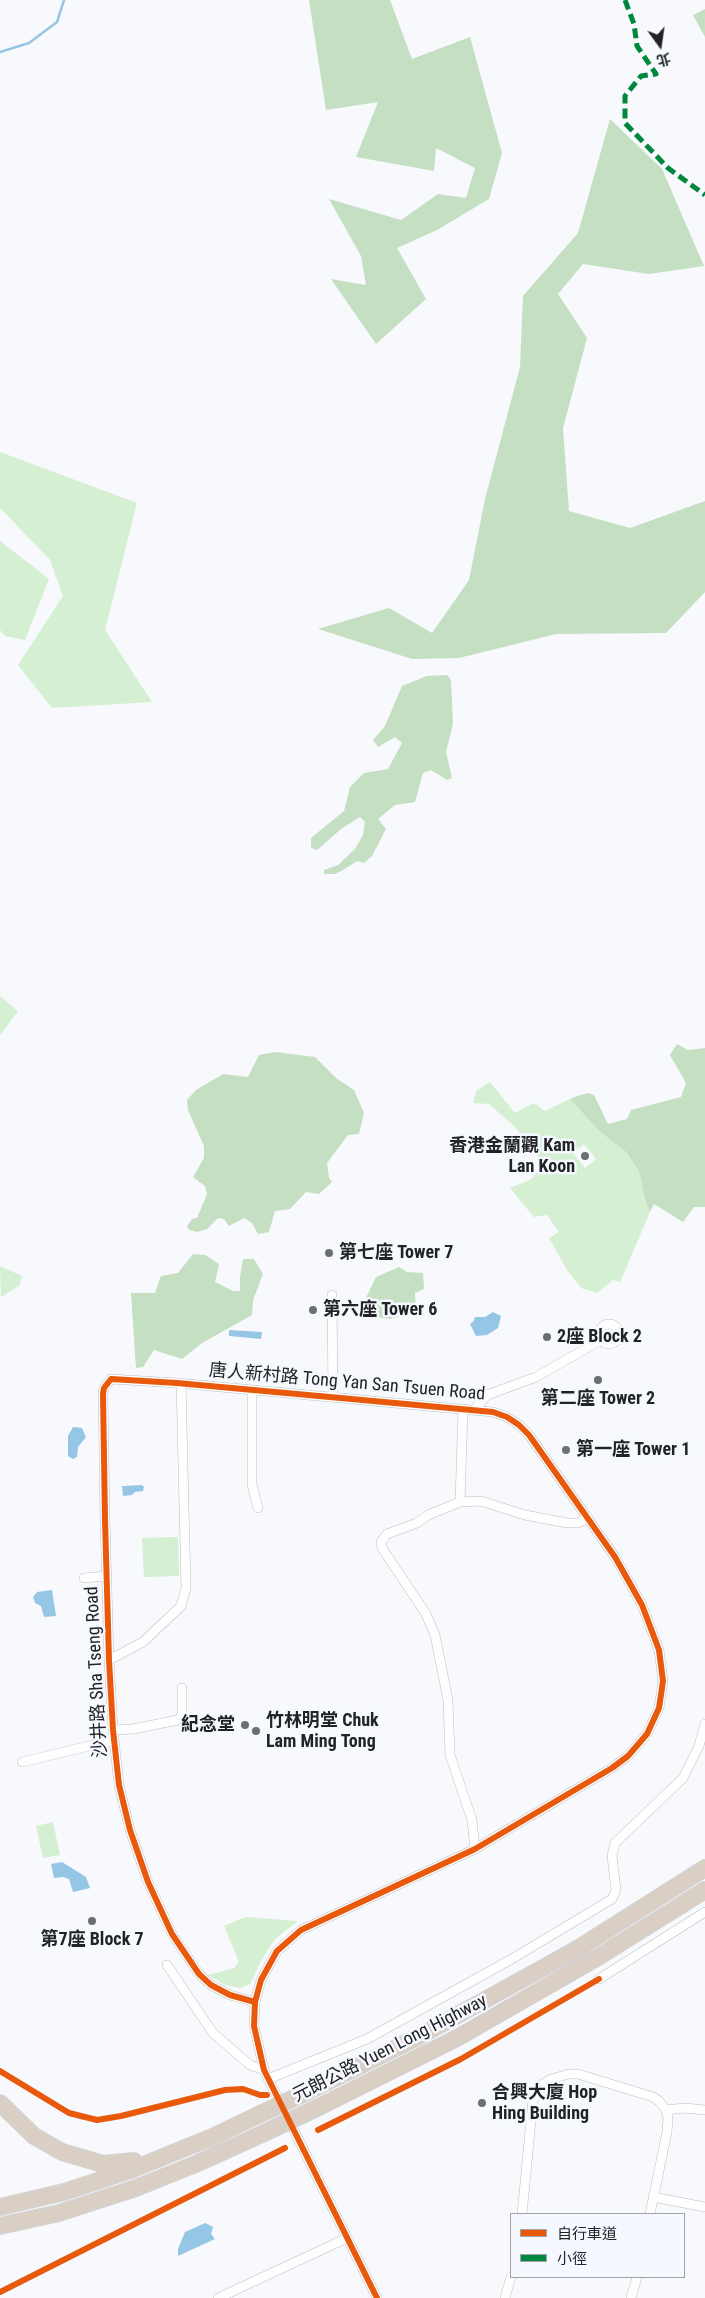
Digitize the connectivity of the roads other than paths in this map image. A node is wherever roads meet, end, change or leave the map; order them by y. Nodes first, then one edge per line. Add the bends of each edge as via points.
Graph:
1 (332, 1295) dead end
2 (601, 1340) dead end
3 (112, 1379) joint
4 (181, 1383) junction
5 (252, 1390) junction
6 (333, 1397) junction
7 (463, 1409) junction
8 (474, 1410) junction
9 (460, 1502) junction
10 (258, 1508) dead end
11 (588, 1518) junction
12 (107, 1576) junction
13 (84, 1578) dead end
14 (109, 1660) junction
15 (182, 1688) dead end
16 (705, 1724) edge
17 (113, 1730) junction
18 (114, 1740) junction
19 (22, 1762) dead end
20 (475, 1849) junction
21 (705, 1868) edge
22 (705, 1890) edge
23 (705, 1912) edge
24 (168, 1966) dead end
25 (599, 1979) dead end
26 (255, 2002) junction
27 (264, 2070) junction
28 (268, 2079) junction
29 (0, 2103) edge
30 (666, 2110) junction
31 (705, 2110) edge
32 (212, 2137) junction
33 (653, 2197) junction
34 (705, 2207) edge
35 (0, 2208) edge
36 (59, 2213) junction
37 (522, 2213) edge
38 (650, 2213) edge
39 (0, 2226) edge
40 (0, 2236) edge
41 (348, 2238) junction
42 (511, 2278) edge
43 (637, 2278) edge
44 (218, 2298) edge
45 (377, 2298) edge
46 (505, 2298) edge
47 (631, 2298) edge

1 - 6 street
2 - 8 street via 536,1377 487,1395
3 - 4 street, 唐人新村路 Tong Yan San Tsuen Road
3 - 12 street, 沙井路 Sha Tseng Road via 103,1394
4 - 5 street, 唐人新村路 Tong Yan San Tsuen Road
4 - 14 street via 186,1588 181,1606 143,1642
5 - 6 street, 唐人新村路 Tong Yan San Tsuen Road
5 - 10 street via 252,1485
6 - 7 street, 唐人新村路 Tong Yan San Tsuen Road
7 - 8 street, 唐人新村路 Tong Yan San Tsuen Road
7 - 9 street
8 - 11 street, 唐人新村路 Tong Yan San Tsuen Road via 500,1414 524,1429
9 - 11 street via 480,1501 525,1516 567,1523 578,1523
9 - 20 street via 387,1534 381,1542 426,1614 435,1635 448,1700 450,1755 472,1820
11 - 20 street, 唐人新村路 Tong Yan San Tsuen Road via 623,1570 649,1619 663,1670 659,1708 642,1742 621,1762
12 - 13 street
12 - 14 street, 沙井路 Sha Tseng Road
14 - 17 street, 沙井路 Sha Tseng Road
15 - 17 street via 182,1714 178,1720
16 - 28 street via 699,1746 683,1778 615,1843 612,1856 616,1890 612,1898 510,1960 367,2039
17 - 18 street, 沙井路 Sha Tseng Road
18 - 19 street
18 - 26 street, 沙井路 Sha Tseng Road via 130,1830 166,1922 204,1980 224,1993
20 - 26 street, 唐人新村路 Tong Yan San Tsuen Road via 301,1930 271,1960
21 - 32 highway, 元朗公路 Yuen Long Highway, bridge via 577,1949 418,2037
22 - 36 highway, 元朗公路 Yuen Long Highway, bridge via 482,2024 318,2108 151,2183
23 - 25 street
24 - 27 street via 213,2032 250,2065
26 - 27 street, 唐人新村路 Tong Yan San Tsuen Road via 254,2026
27 - 28 street, 唐人新村路 Tong Yan San Tsuen Road
28 - 41 street, 唐人新村路 Tong Yan San Tsuen Road
29 - 32 highway via 48,2145 103,2164 143,2159
30 - 31 street
30 - 33 street via 666,2132
30 - 37 street via 653,2097 578,2074 560,2075 543,2084 531,2110
32 - 35 highway, 元朗公路 Yuen Long Highway via 105,2179
33 - 34 street
33 - 38 street
36 - 39 highway, 元朗公路 Yuen Long Highway
36 - 40 highway
41 - 44 street
41 - 45 street, 唐人新村路 Tong Yan San Tsuen Road
42 - 46 street
43 - 47 street

